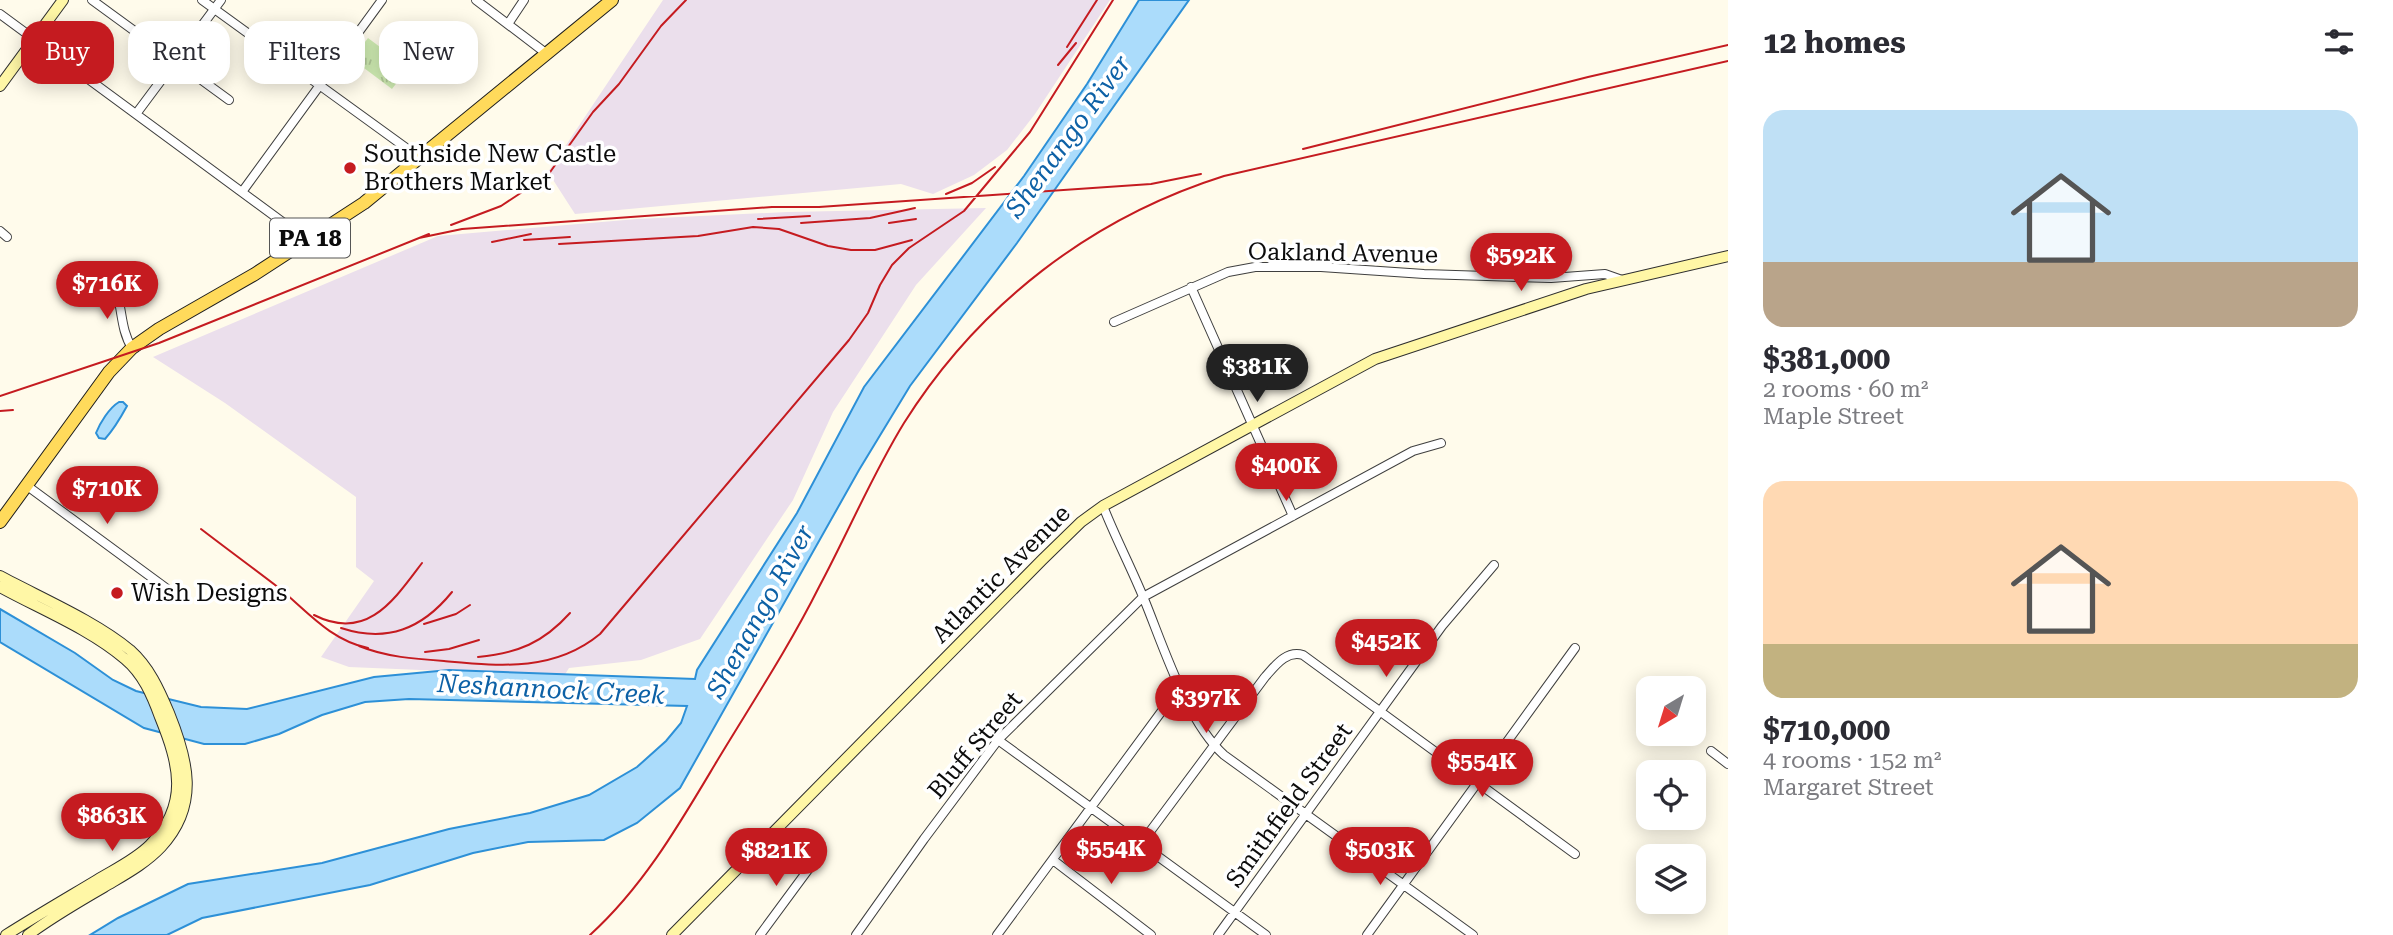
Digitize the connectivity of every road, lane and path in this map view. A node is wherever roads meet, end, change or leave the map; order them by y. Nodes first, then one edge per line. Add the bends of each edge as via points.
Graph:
1 (63, 0) edge
2 (92, 0) edge
3 (202, 0) edge
4 (221, 0) edge
5 (383, 0) edge
6 (476, 0) edge
7 (524, 0) edge
8 (612, 0) edge
9 (214, 9) junction
10 (0, 14) edge
11 (47, 21) edge
12 (205, 21) edge
13 (508, 24) junction
14 (128, 27) edge
15 (21, 29) edge
16 (547, 54) junction
17 (21, 57) edge
18 (95, 84) edge
19 (158, 84) edge
20 (206, 84) edge
21 (320, 85) junction
22 (0, 86) edge
23 (229, 100) dead end
24 (136, 114) junction
25 (420, 158) junction
26 (242, 192) junction
27 (307, 240) junction
28 (1728, 256) edge
29 (110, 278) dead end
30 (1622, 280) junction
31 (1191, 287) junction
32 (1114, 322) dead end
33 (132, 348) junction
34 (1252, 425) junction
35 (1441, 443) dead end
36 (26, 485) junction
37 (1103, 506) junction
38 (1293, 516) junction
39 (0, 522) edge
40 (1494, 565) dead end
41 (0, 576) edge
42 (0, 587) edge
43 (170, 590) dead end
44 (1143, 597) junction
45 (1574, 648) dead end
46 (1181, 685) junction
47 (1380, 712) junction
48 (998, 740) junction
49 (1215, 747) junction
50 (1711, 751) dead end
51 (1728, 764) edge
52 (1476, 782) junction
53 (1091, 809) junction
54 (1306, 815) junction
55 (1140, 845) junction
56 (1575, 854) dead end
57 (816, 859) dead end
58 (1053, 860) junction
59 (1403, 885) junction
60 (1235, 912) junction
61 (6, 935) edge
62 (27, 935) edge
63 (672, 935) edge
64 (761, 935) edge
65 (856, 935) edge
66 (997, 935) edge
67 (1151, 935) edge
68 (1218, 935) edge
69 (1266, 935) edge
70 (1367, 935) edge
71 (1473, 935) edge

1 - 11 street
2 - 14 street
3 - 9 street
4 - 9 street
5 - 21 street
6 - 13 street
7 - 13 street
8 - 16 main road, PA 18
9 - 12 street
9 - 21 street
10 - 15 street
13 - 16 street
16 - 25 main road, PA 18
17 - 22 street
18 - 24 street
19 - 24 street
20 - 23 street
21 - 25 street
21 - 26 street
24 - 26 street
25 - 27 main road, PA 18 via 364,203
26 - 27 street
27 - 33 main road, PA 18
28 - 30 street, Atlantic Avenue
29 - 33 street
30 - 31 street, Oakland Avenue via 1605,274 1551,278 1255,267
30 - 34 street, Atlantic Avenue via 1366,363
31 - 32 street, Oakland Avenue
31 - 34 street
33 - 36 main road, PA 18 via 109,372
34 - 37 street, Atlantic Avenue
34 - 38 street
35 - 38 street, Bluff Street via 1413,451
36 - 39 main road, PA 18
36 - 43 street
37 - 44 street
37 - 63 street, Atlantic Avenue via 1042,560
38 - 44 street, Bluff Street
40 - 47 street, Smithfield Street via 1442,626
41 - 62 street via 120,643 142,662 180,739 187,771 179,820 165,843 143,863
42 - 61 street via 115,651 135,668 168,735 178,781 170,817 137,856
44 - 46 street
44 - 48 street, Bluff Street
45 - 52 street
46 - 49 street
46 - 53 street
47 - 49 street via 1294,653 1265,677
47 - 52 street
47 - 54 street, Smithfield Street
48 - 53 street
48 - 65 street, Bluff Street
49 - 54 street
49 - 55 street
50 - 51 street
52 - 56 street
52 - 59 street
53 - 55 street
53 - 58 street
54 - 59 street
54 - 60 street, Smithfield Street
55 - 60 street
57 - 64 street
58 - 66 street
58 - 67 street
59 - 70 street
59 - 71 street
60 - 68 street, Smithfield Street
60 - 69 street

